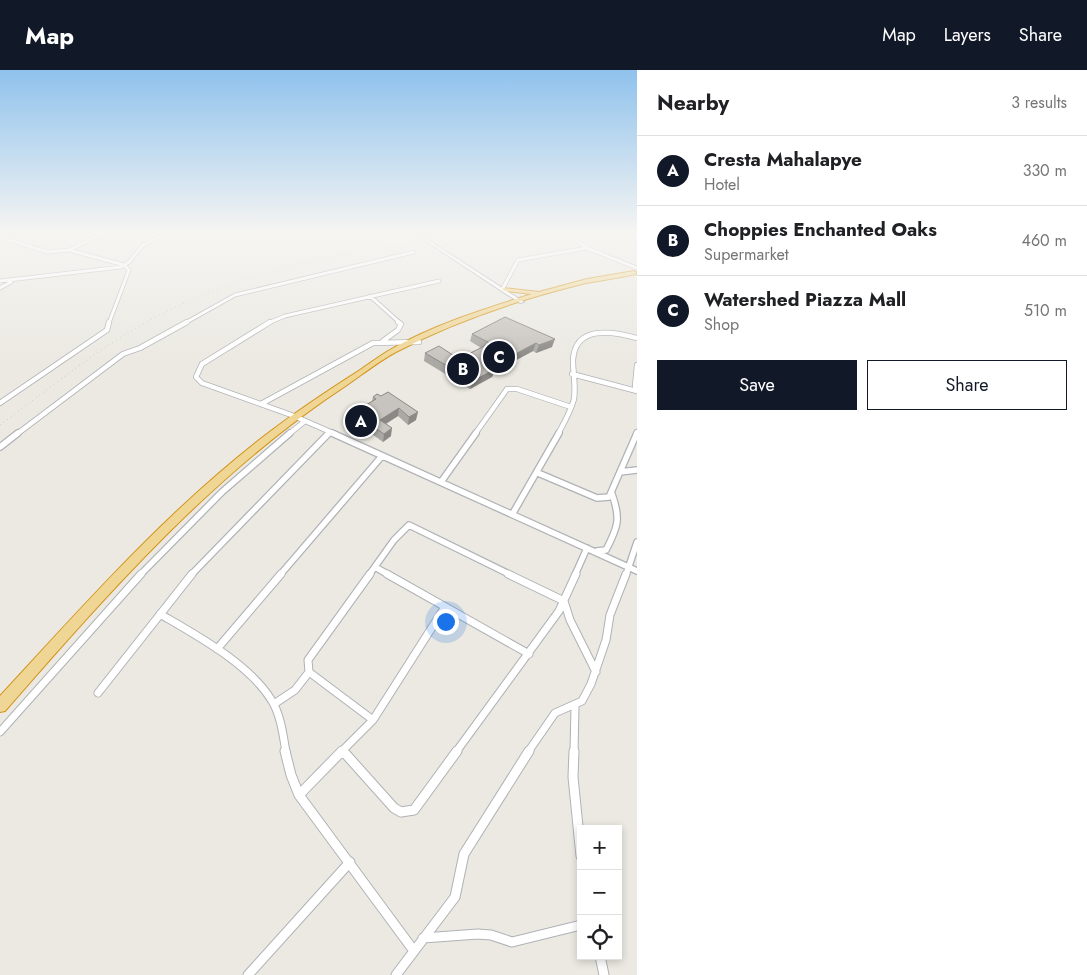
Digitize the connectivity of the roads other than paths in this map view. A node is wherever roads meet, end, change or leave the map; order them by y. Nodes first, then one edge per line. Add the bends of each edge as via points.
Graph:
1 (43, 276) edge
2 (126, 276) edge
3 (315, 276) edge
4 (483, 276) edge
5 (511, 276) edge
6 (610, 276) edge
7 (616, 276) edge
8 (2, 280) edge
9 (16, 280) junction
10 (440, 281) dead end
11 (2, 287) edge
12 (502, 288) junction
13 (541, 294) junction
14 (370, 296) junction
15 (522, 301) junction
16 (498, 307) junction
17 (637, 338) edge
18 (382, 341) junction
19 (416, 341) junction
20 (637, 365) edge
21 (572, 374) junction
22 (637, 391) edge
23 (0, 403) edge
24 (261, 404) junction
25 (571, 407) junction
26 (299, 418) junction
27 (330, 432) junction
28 (637, 432) edge
29 (0, 447) edge
30 (629, 449) junction
31 (637, 449) edge
32 (382, 456) junction
33 (637, 470) edge
34 (620, 472) junction
35 (538, 473) junction
36 (441, 482) junction
37 (612, 494) junction
38 (512, 513) junction
39 (637, 542) edge
40 (587, 548) junction
41 (595, 551) junction
42 (629, 566) junction
43 (375, 567) junction
44 (637, 571) edge
45 (564, 601) junction
46 (445, 607) junction
47 (160, 614) junction
48 (217, 649) junction
49 (529, 654) junction
50 (309, 672) junction
51 (596, 672) junction
52 (98, 694) dead end
53 (274, 704) junction
54 (0, 706) edge
55 (575, 706) junction
56 (373, 720) junction
57 (0, 732) edge
58 (343, 751) junction
59 (299, 795) junction
60 (578, 825) edge
61 (350, 862) junction
62 (577, 926) edge
63 (423, 938) junction
64 (414, 951) junction
65 (601, 960) edge
66 (248, 975) edge
67 (396, 975) edge
68 (604, 975) edge

1 - 9 street
2 - 23 street via 107,330
3 - 29 street via 230,297 124,354
4 - 12 main road
5 - 12 street
6 - 13 highway
7 - 15 highway
8 - 9 street
8 - 11 street
9 - 11 street
10 - 14 street
12 - 13 highway
12 - 15 main road
12 - 16 highway via 504,297
13 - 15 highway
14 - 18 street via 401,324
14 - 24 street via 271,321 209,359 197,371 196,377 202,383
15 - 16 highway
15 - 19 highway
16 - 19 highway
17 - 21 street via 610,332 581,339
18 - 19 street
18 - 24 street via 339,360
19 - 26 highway via 375,364
20 - 22 street
21 - 22 street
21 - 25 street via 575,388
24 - 26 street
25 - 35 street
25 - 36 street via 517,389 506,389
26 - 27 street
26 - 54 highway via 238,460 163,531
26 - 57 street via 193,519
27 - 32 street
27 - 47 street via 197,568
28 - 30 street
30 - 31 street
30 - 34 street
32 - 36 street
32 - 48 street
33 - 34 street
34 - 37 street
35 - 37 street via 597,498 604,499
35 - 38 street
36 - 38 street
37 - 41 street via 619,509 618,530 606,550
38 - 40 street
39 - 42 street
40 - 41 street
40 - 45 street
41 - 42 street
42 - 44 street
42 - 51 street via 610,615
43 - 45 street via 399,533 409,525
43 - 46 street
43 - 50 street via 312,653 308,660
45 - 49 street
45 - 51 street
46 - 49 street
46 - 56 street
47 - 48 street
47 - 52 street
48 - 53 street via 260,687
49 - 58 street via 411,812 394,808
50 - 53 street via 295,690
50 - 56 street
51 - 55 street via 582,701
53 - 59 street via 286,763
55 - 60 street via 573,777
55 - 63 street via 555,713 547,722 464,854 455,897
56 - 58 street
58 - 59 street
59 - 61 street
61 - 64 street
61 - 66 street
62 - 63 street via 518,941 478,934
63 - 64 street
64 - 67 street
65 - 68 street

